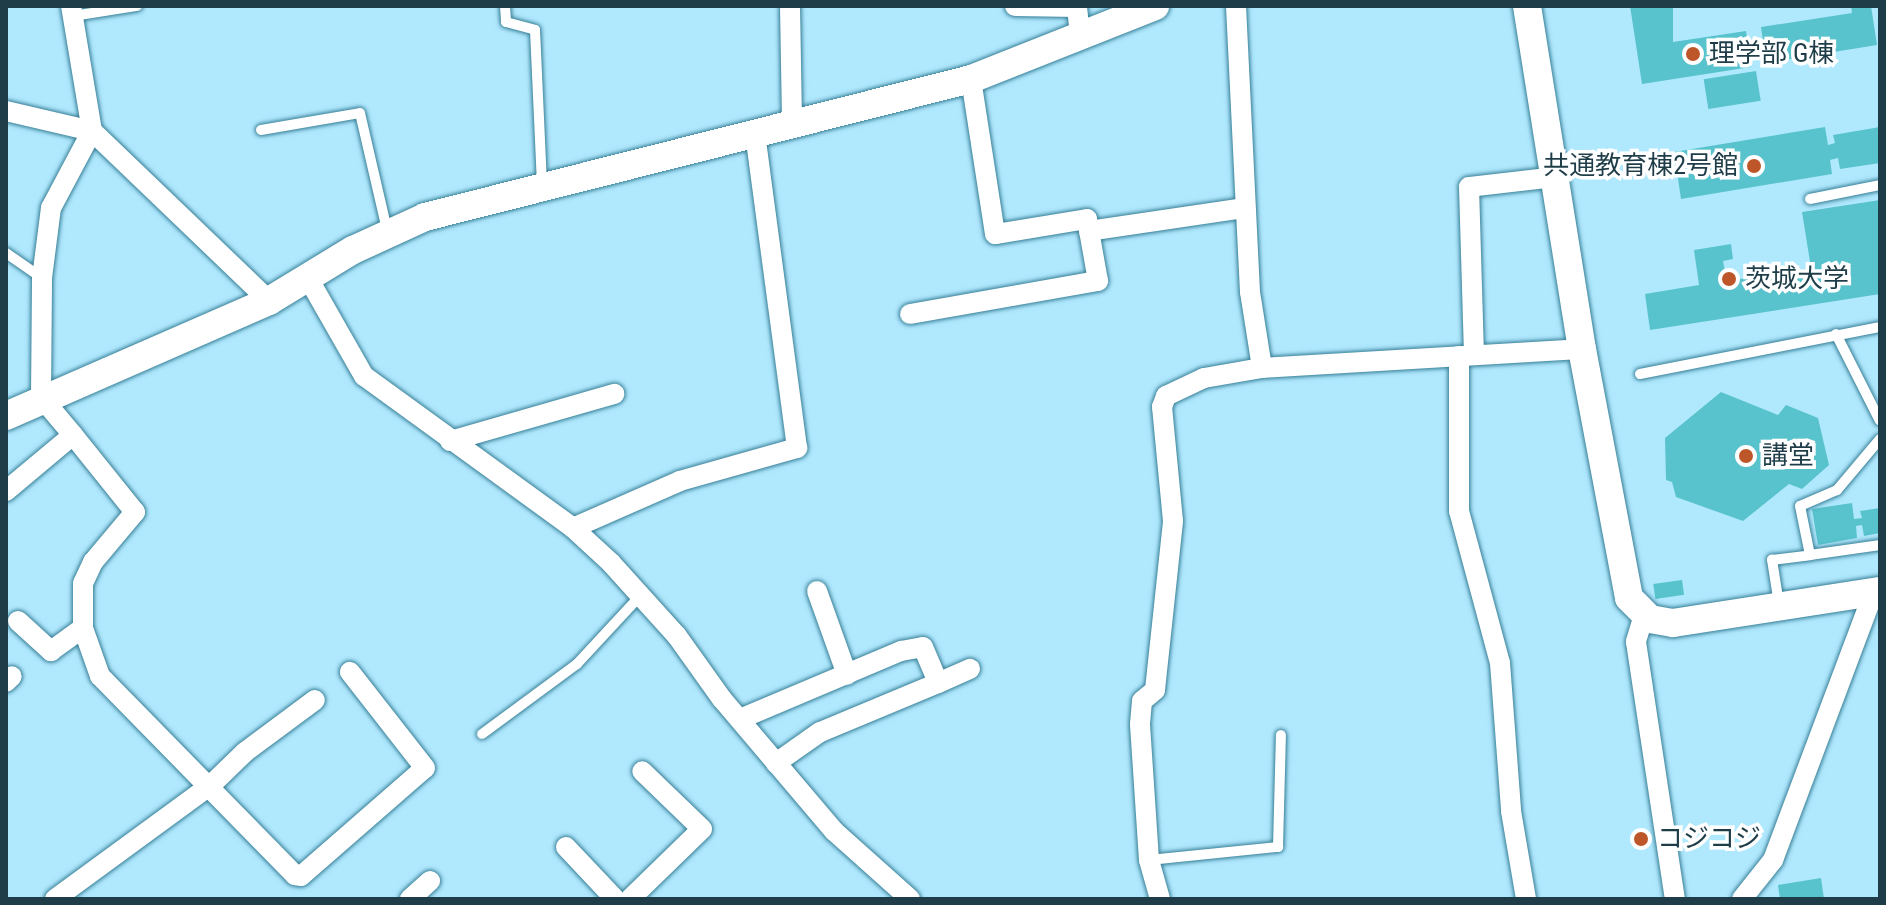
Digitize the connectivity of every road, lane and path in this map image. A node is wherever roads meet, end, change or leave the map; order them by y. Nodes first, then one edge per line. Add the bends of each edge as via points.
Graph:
1 (137, 6) edge
2 (505, 6) edge
3 (790, 6) edge
4 (1015, 6) edge
5 (1155, 6) edge
6 (1236, 6) edge
7 (1527, 6) edge
8 (72, 11) edge
9 (1080, 36) junction
10 (971, 79) junction
11 (6, 111) edge
12 (792, 122) junction
13 (261, 130) dead end
14 (92, 131) junction
15 (755, 133) junction
16 (1555, 177) junction
17 (1880, 185) edge
18 (542, 186) junction
19 (1810, 199) dead end
20 (1245, 208) junction
21 (1089, 231) junction
22 (387, 232) junction
23 (6, 253) edge
24 (42, 278) junction
25 (308, 278) junction
26 (269, 301) junction
27 (910, 314) dead end
28 (1880, 327) edge
29 (1836, 334) junction
30 (1582, 349) junction
31 (1467, 356) junction
32 (1262, 368) junction
33 (1640, 374) dead end
34 (614, 394) dead end
35 (41, 397) junction
36 (6, 416) edge
37 (1880, 421) edge
38 (73, 435) junction
39 (1880, 439) edge
40 (450, 441) junction
41 (6, 491) edge
42 (573, 528) junction
43 (1880, 545) edge
44 (1810, 555) junction
45 (817, 591) dead end
46 (1877, 591) edge
47 (641, 595) junction
48 (1780, 606) junction
49 (1644, 615) junction
50 (18, 621) dead end
51 (83, 628) junction
52 (970, 669) dead end
53 (350, 672) dead end
54 (847, 675) junction
55 (938, 683) junction
56 (315, 700) dead end
57 (740, 719) junction
58 (482, 734) dead end
59 (1281, 735) dead end
60 (776, 763) junction
61 (642, 771) dead end
62 (211, 785) junction
63 (566, 847) dead end
64 (1149, 860) junction
65 (430, 881) dead end
66 (80, 892) edge
67 (55, 899) edge
68 (410, 899) edge
69 (615, 899) edge
70 (630, 899) edge
71 (910, 899) edge
72 (1160, 899) edge
73 (1526, 899) edge
74 (1675, 899) edge
75 (1742, 899) edge

1 - 8 lane
2 - 18 lane via 506,22 535,30
3 - 12 street
4 - 9 street via 1077,7
5 - 9 street
6 - 20 street
7 - 16 street
8 - 14 street
9 - 10 street
10 - 12 street
10 - 21 street via 995,234 1087,219
11 - 14 street
12 - 15 street
13 - 22 lane via 360,113
14 - 24 street via 51,208
14 - 26 street
15 - 18 street
15 - 42 street via 797,448 680,481
16 - 30 street
16 - 31 street via 1469,187
17 - 19 lane
18 - 22 street
20 - 21 street
20 - 32 street
21 - 27 street via 1098,281
22 - 25 street
23 - 24 lane
24 - 35 street
25 - 26 street
25 - 40 street via 364,376
26 - 35 street
28 - 29 lane
29 - 33 lane
29 - 37 lane
30 - 31 street
30 - 49 street via 1624,588
31 - 32 street
31 - 73 street via 1459,511 1500,663 1511,811
32 - 64 street via 1177,387 1162,407 1173,521 1155,690 1142,701 1140,724
34 - 40 street
35 - 36 street
35 - 38 street
38 - 41 street
38 - 51 street via 135,512 93,562 83,583
39 - 44 lane via 1837,490 1800,506
40 - 42 street
42 - 47 street
43 - 44 lane
44 - 48 lane via 1772,560
45 - 54 street
46 - 48 street
46 - 75 street via 1773,860
47 - 57 street
47 - 58 lane via 577,664
48 - 49 street via 1673,623
49 - 74 street via 1636,642
50 - 51 street via 51,651
51 - 62 street via 100,676
52 - 55 street
53 - 62 street via 425,768 301,876
54 - 55 street via 923,647
54 - 57 street
55 - 60 street via 820,732
56 - 62 street
57 - 60 street
59 - 64 lane via 1278,847
60 - 71 street via 834,831
61 - 70 street via 702,829
62 - 66 street
63 - 69 street
64 - 72 street
65 - 68 street
66 - 67 street

